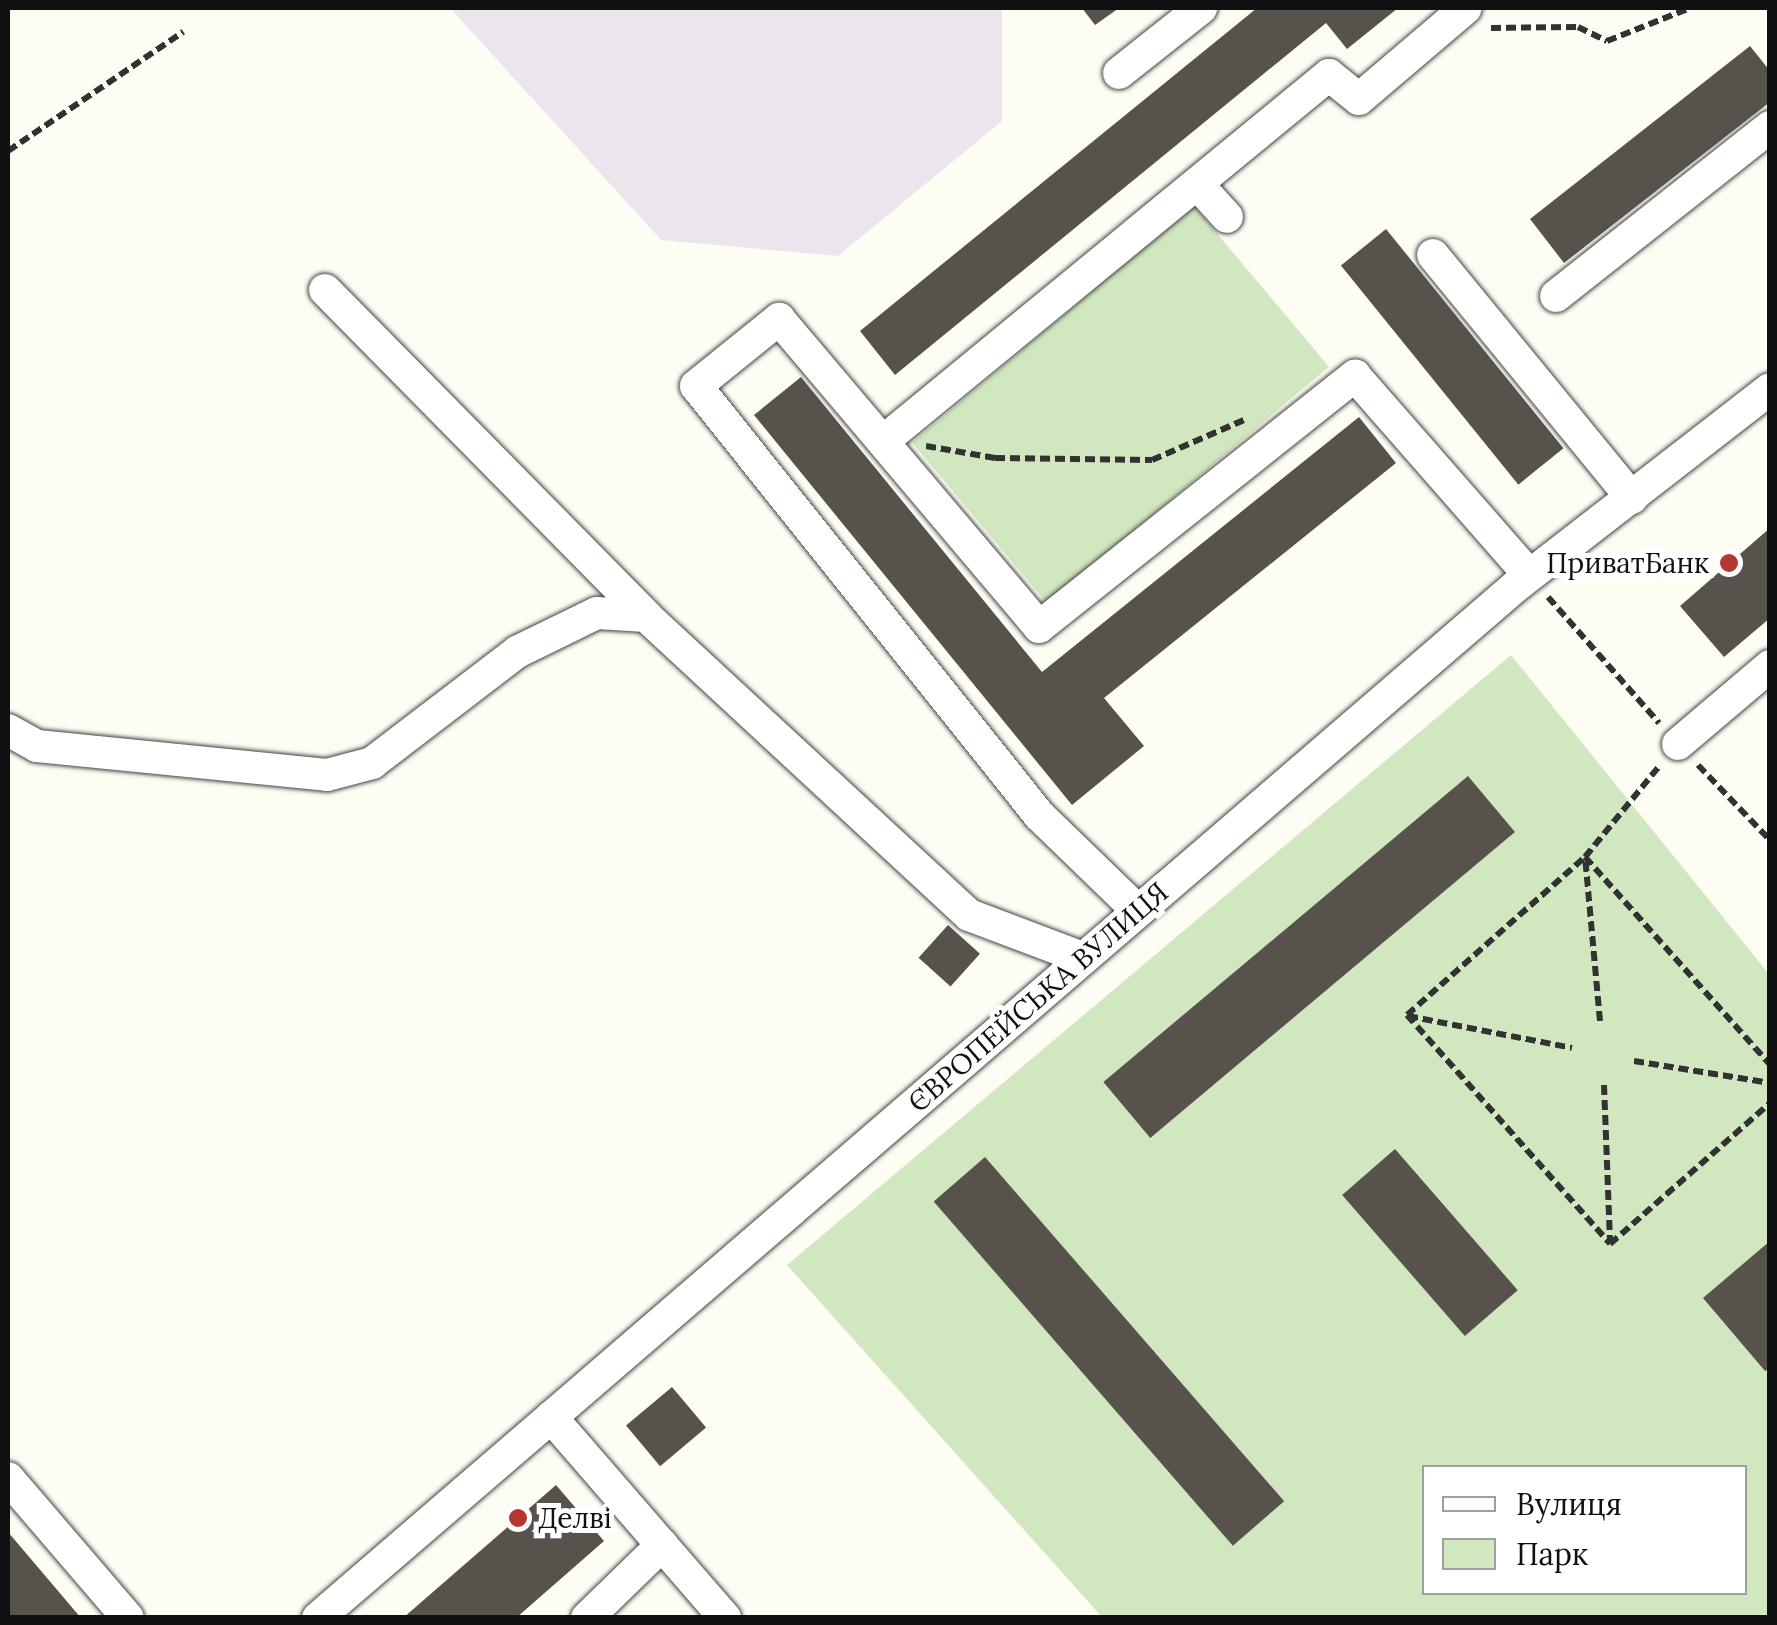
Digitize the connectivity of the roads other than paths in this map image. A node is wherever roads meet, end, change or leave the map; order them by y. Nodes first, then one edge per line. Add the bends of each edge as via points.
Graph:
1 (1201, 8) edge
2 (1466, 8) edge
3 (1118, 73) dead end
4 (1770, 127) edge
5 (1198, 185) junction
6 (1227, 217) dead end
7 (1433, 255) dead end
8 (325, 290) dead end
9 (1556, 296) dead end
10 (1770, 389) edge
11 (896, 440) junction
12 (1632, 498) junction
13 (1529, 575) junction
14 (646, 616) junction
15 (1770, 666) edge
16 (8, 730) edge
17 (1678, 744) road end
18 (1138, 911) junction
19 (1084, 958) junction
20 (551, 1417) junction
21 (8, 1478) edge
22 (662, 1545) junction
23 (128, 1618) edge
24 (318, 1618) edge
25 (587, 1618) edge
26 (726, 1618) edge

1 - 3 street
2 - 5 street via 1360,99 1329,75
4 - 9 street
5 - 6 street
5 - 11 street
7 - 12 street
8 - 14 street
10 - 12 street, ЄВРОПЕЙСЬКА ВУЛИЦЯ
11 - 13 street via 1039,627 1354,376
11 - 18 street via 779,318 696,386 1039,815
12 - 13 street, ЄВРОПЕЙСЬКА ВУЛИЦЯ
13 - 18 street, ЄВРОПЕЙСЬКА ВУЛИЦЯ
14 - 16 street via 597,613 533,644 372,763 327,775 37,746
14 - 19 street via 970,914
15 - 17 street
18 - 19 street, ЄВРОПЕЙСЬКА ВУЛИЦЯ
19 - 20 street, ЄВРОПЕЙСЬКА ВУЛИЦЯ
20 - 22 street
20 - 24 street, ЄВРОПЕЙСЬКА ВУЛИЦЯ
21 - 23 street
22 - 25 street
22 - 26 street

